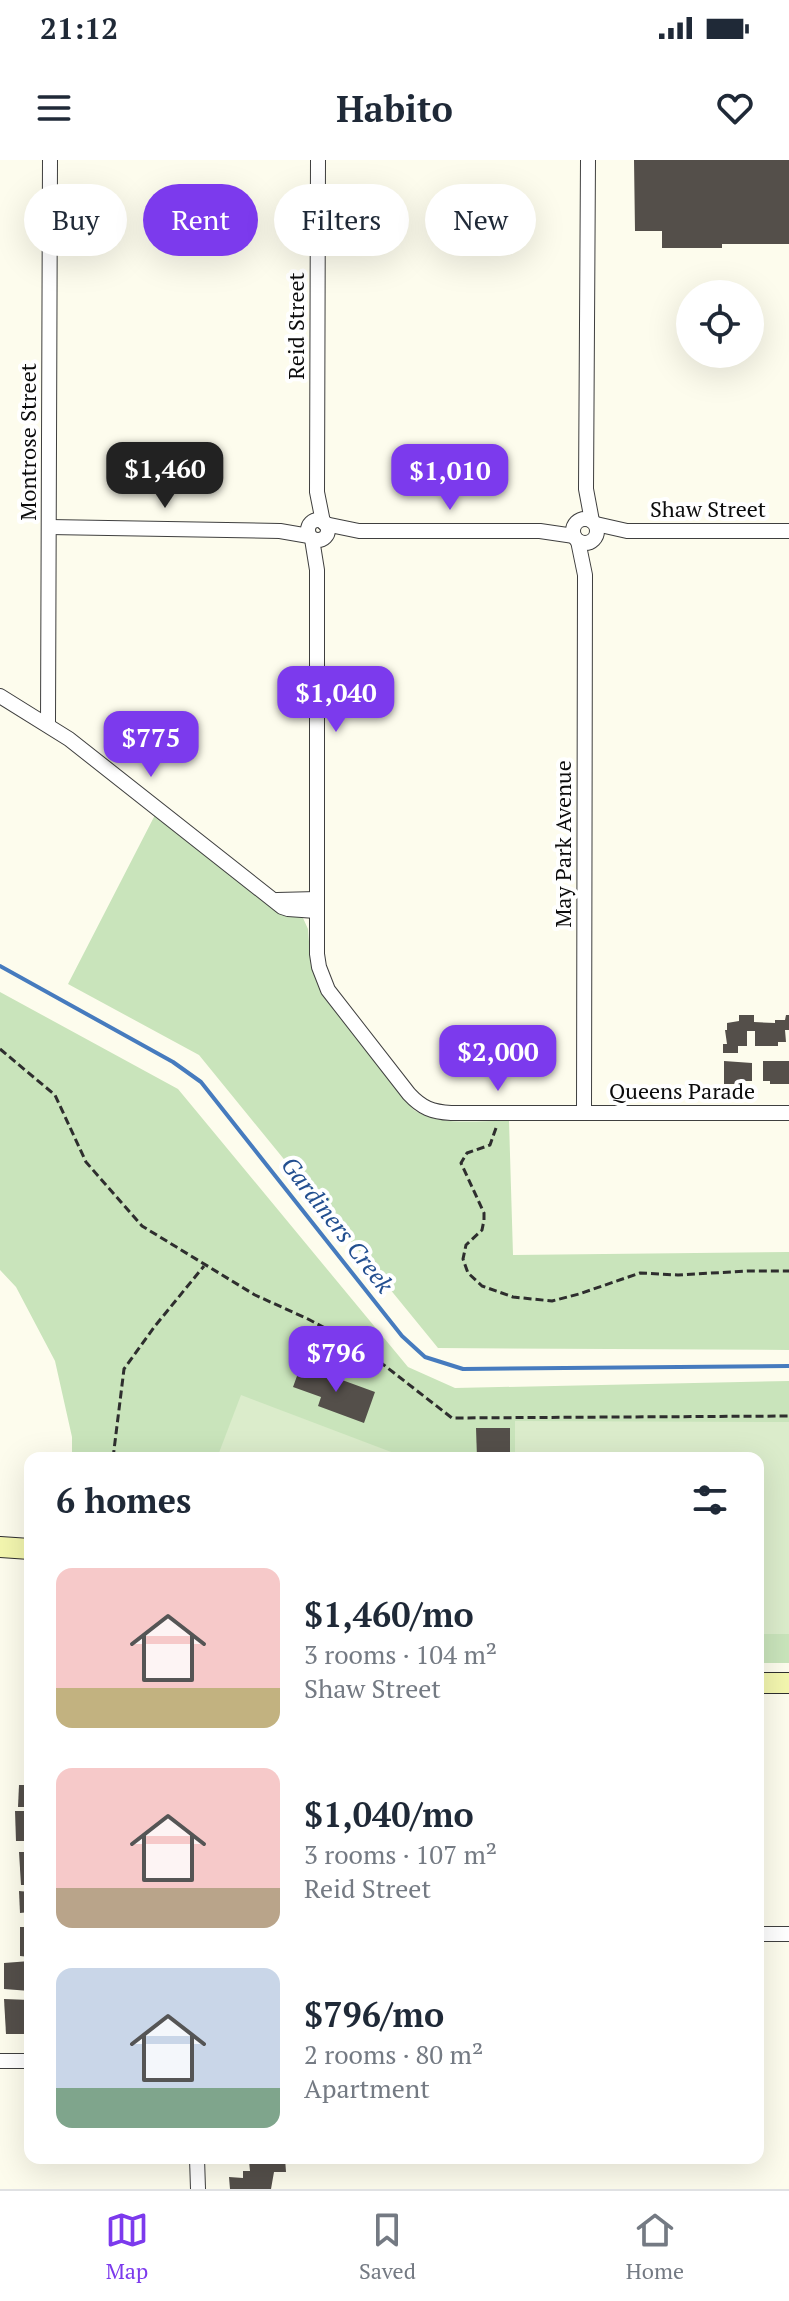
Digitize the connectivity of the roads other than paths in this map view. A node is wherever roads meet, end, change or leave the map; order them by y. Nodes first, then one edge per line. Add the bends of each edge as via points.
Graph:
1 (50, 160) edge
2 (318, 160) edge
3 (588, 160) edge
4 (49, 527) junction
5 (317, 530) junction
6 (585, 531) junction
7 (789, 531) edge
8 (0, 696) edge
9 (48, 724) junction
10 (316, 905) junction
11 (584, 1113) junction
12 (789, 1113) edge
13 (0, 1547) edge
14 (24, 1549) edge
15 (764, 1683) edge
16 (789, 1683) edge
17 (764, 1934) edge
18 (789, 1934) edge
19 (0, 2061) edge
20 (24, 2061) edge
21 (197, 2164) edge
22 (198, 2189) edge

1 - 4 street, Montrose Street
2 - 5 street, Reid Street
3 - 6 street, May Park Avenue
4 - 5 street, Shaw Street
4 - 9 street, Montrose Street
5 - 6 street, Shaw Street
5 - 10 street, Reid Street
6 - 7 street, Shaw Street
6 - 11 street, May Park Avenue
8 - 9 street
9 - 10 street via 282,907
10 - 11 street, Queens Parade via 317,954 328,990 417,1102 451,1113
11 - 12 street, Queens Parade
13 - 14 street
15 - 16 street
17 - 18 street
19 - 20 street
21 - 22 street

